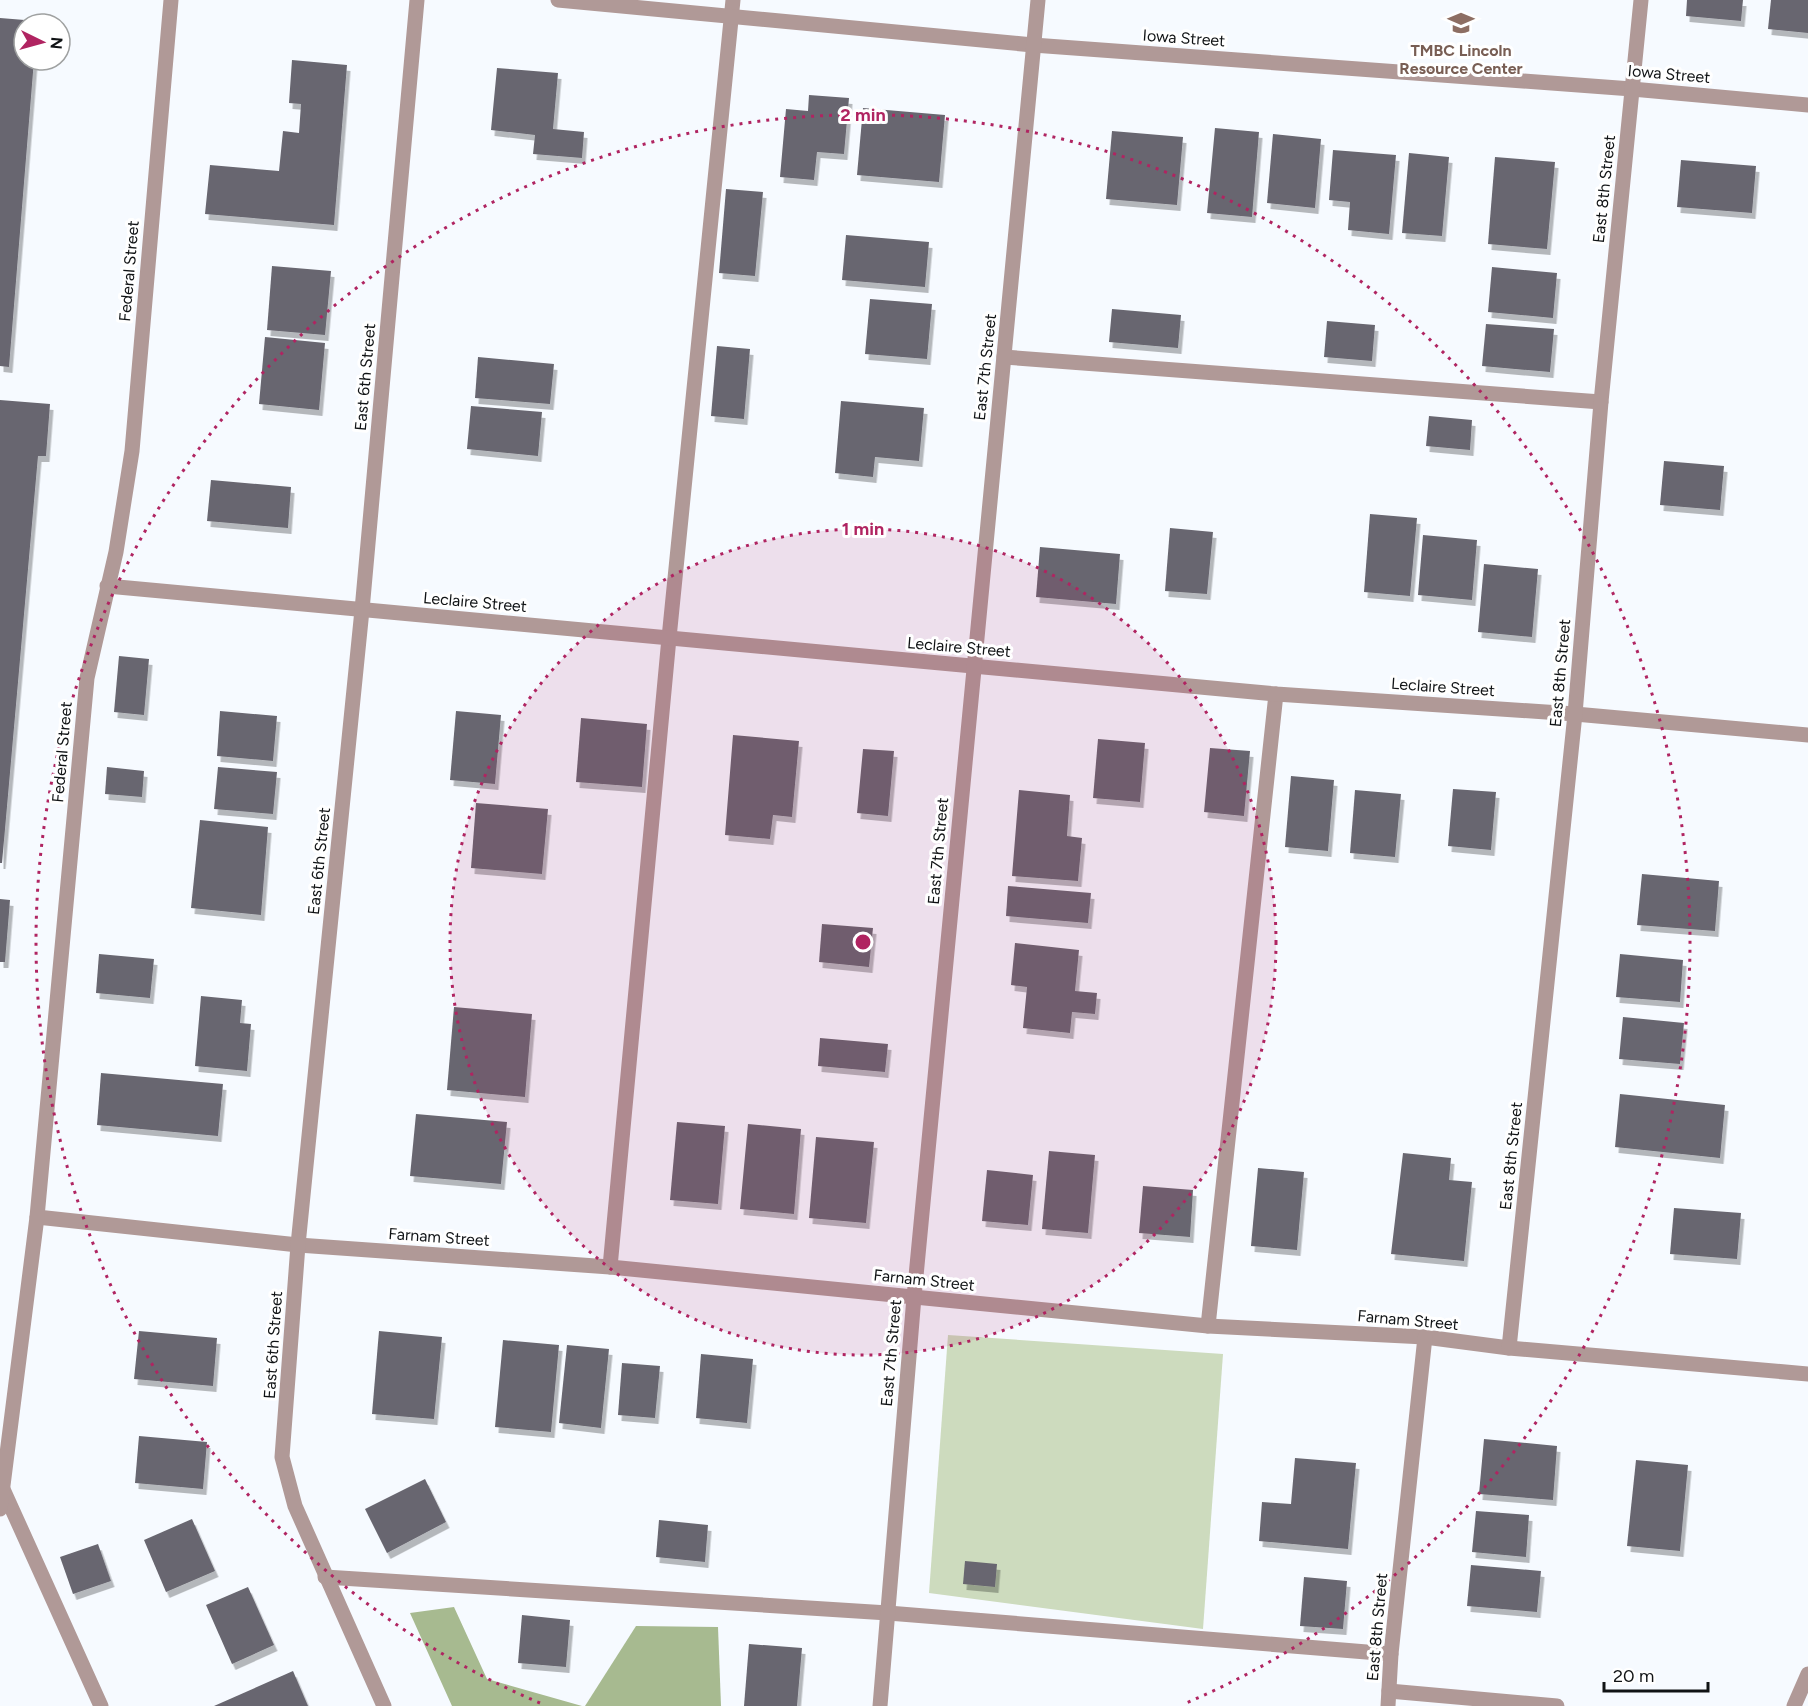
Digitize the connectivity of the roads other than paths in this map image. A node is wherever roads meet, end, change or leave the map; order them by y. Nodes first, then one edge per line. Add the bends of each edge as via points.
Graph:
1 (171, 0) edge
2 (417, 0) edge
3 (558, 0) edge
4 (733, 0) edge
5 (1038, 0) edge
6 (1641, 0) edge
7 (731, 16) junction
8 (1034, 45) junction
9 (1632, 89) junction
10 (1808, 105) edge
11 (1004, 357) junction
12 (1601, 402) junction
13 (107, 586) junction
14 (362, 610) junction
15 (669, 638) junction
16 (973, 666) junction
17 (1276, 694) junction
18 (1575, 714) junction
19 (1808, 735) edge
20 (37, 1217) junction
21 (298, 1245) junction
22 (610, 1267) junction
23 (914, 1297) junction
24 (1208, 1326) junction
25 (1425, 1337) junction
26 (1509, 1348) junction
27 (1808, 1367) edge
28 (1808, 1374) edge
29 (2, 1487) junction
30 (0, 1509) edge
31 (325, 1577) junction
32 (888, 1613) junction
33 (1391, 1654) junction
34 (1808, 1674) edge
35 (1388, 1699) edge
36 (1800, 1700) edge
37 (101, 1706) edge
38 (384, 1706) edge
39 (880, 1706) edge
40 (1557, 1706) edge

1 - 13 street, Federal Street via 132,451
2 - 14 street, East 6th Street
3 - 7 street, Iowa Street
4 - 7 street
5 - 8 street, East 7th Street
6 - 9 street, East 8th Street
7 - 8 street, Iowa Street
7 - 15 street
8 - 9 street, Iowa Street
8 - 11 street, East 7th Street
9 - 10 street, Iowa Street
9 - 12 street, East 8th Street
11 - 12 street
11 - 16 street, East 7th Street
12 - 18 street, East 8th Street
13 - 14 street, Leclaire Street
13 - 20 street, Federal Street via 87,678
14 - 15 street, Leclaire Street
14 - 21 street, East 6th Street
15 - 16 street, Leclaire Street
15 - 22 street
16 - 17 street, Leclaire Street
16 - 23 street, East 7th Street
17 - 18 street, Leclaire Street
17 - 24 street
18 - 19 street, Leclaire Street
18 - 26 street, East 8th Street
20 - 21 street, Farnam Street
20 - 29 street, Federal Street
21 - 22 street, Farnam Street
21 - 31 street, East 6th Street via 282,1457 295,1506
22 - 23 street, Farnam Street
23 - 24 street, Farnam Street
23 - 32 street, East 7th Street
24 - 25 street, Farnam Street
25 - 26 street, Farnam Street
25 - 33 street, East 8th Street
26 - 28 street, Farnam Street
27 - 28 street
29 - 30 street, Federal Street
29 - 37 street
31 - 32 street
31 - 38 street, East 6th Street
32 - 33 street
32 - 39 street, East 7th Street
33 - 35 street, East 8th Street
34 - 36 street
35 - 40 street

